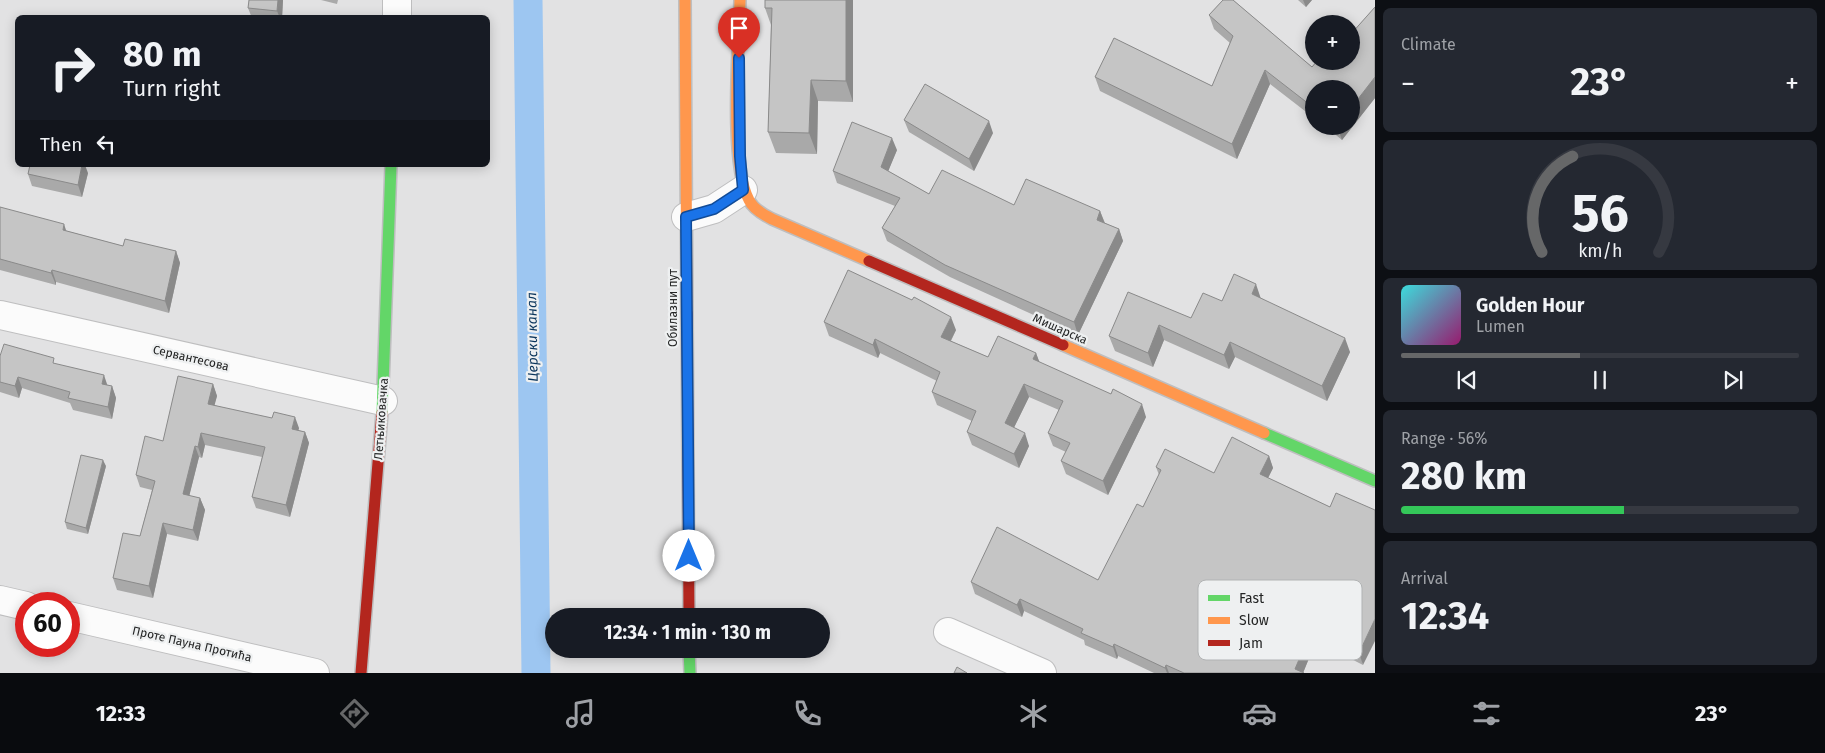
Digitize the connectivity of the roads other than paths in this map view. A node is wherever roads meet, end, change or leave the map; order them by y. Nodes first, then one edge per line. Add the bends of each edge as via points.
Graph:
1 (397, 0) edge
2 (685, 0) edge
3 (740, 0) edge
4 (397, 15) edge
5 (391, 167) edge
6 (743, 190) junction
7 (686, 217) junction
8 (0, 316) edge
9 (383, 401) junction
10 (1375, 481) edge
11 (0, 600) edge
12 (15, 603) edge
13 (689, 608) edge
14 (80, 619) edge
15 (948, 632) dead end
16 (690, 658) edge
17 (315, 673) edge
18 (361, 673) edge
19 (690, 673) edge
20 (1042, 673) edge

1 - 4 street
2 - 7 street, Обилазни пут
3 - 6 street via 739,142
5 - 9 street, Летњиковачка
6 - 7 street via 714,209
6 - 10 street, Мишарска via 753,207 801,231
7 - 13 street, Обилазни пут
8 - 9 street, Сервантесова
9 - 18 street, Летњиковачка
11 - 12 street
14 - 17 street, Проте Пауна Протића
15 - 20 street
16 - 19 street

